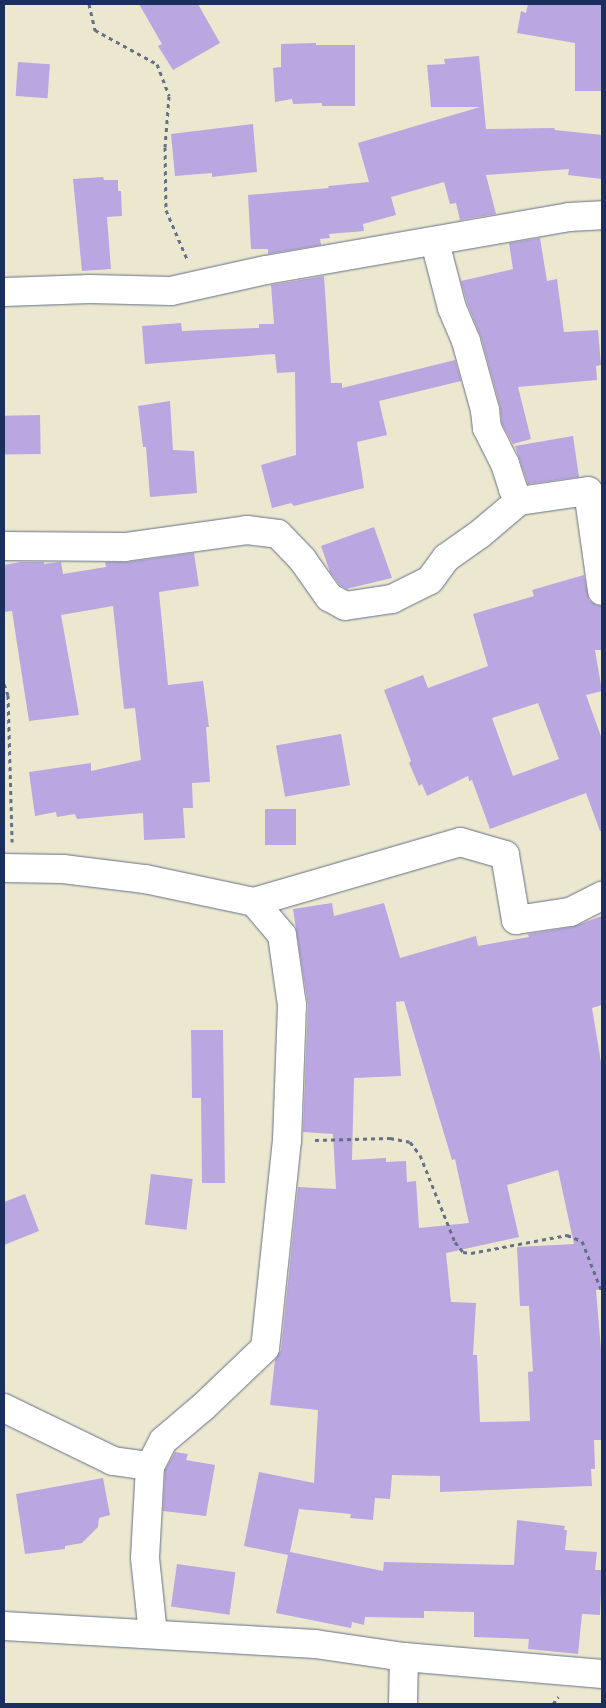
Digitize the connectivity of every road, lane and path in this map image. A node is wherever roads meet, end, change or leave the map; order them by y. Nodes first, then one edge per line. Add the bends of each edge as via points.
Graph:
1 (89, 4) edge
2 (602, 215) edge
3 (435, 242) junction
4 (198, 285) junction
5 (4, 292) edge
6 (519, 501) junction
7 (4, 546) edge
8 (602, 591) edge
9 (4, 684) edge
10 (8, 868) edge
11 (602, 896) edge
12 (254, 902) junction
13 (287, 1140) junction
14 (602, 1292) edge
15 (4, 1408) edge
16 (150, 1466) junction
17 (4, 1626) edge
18 (153, 1634) junction
19 (404, 1656) junction
20 (602, 1674) edge
21 (403, 1704) edge

1 - 4 path via 95,30 157,64 169,96 165,147 166,210
2 - 3 street via 569,217
3 - 4 street via 266,270
3 - 6 street via 452,308 466,341 487,428
4 - 5 street via 171,291
6 - 7 street via 446,558 430,580 392,599 345,606 329,597 302,559 278,534 248,530 125,547
6 - 8 street via 588,490
9 - 10 path via 8,695
10 - 12 street via 63,869 145,878
11 - 12 street via 570,912 516,920 505,854 460,842
12 - 13 street via 282,935 284,944 292,1005
13 - 14 path via 390,1138 410,1142 420,1155 455,1242 463,1252 567,1235 582,1241
13 - 16 street via 265,1348 163,1441
15 - 16 street via 113,1460
16 - 18 street via 145,1558
17 - 18 street
18 - 19 street via 315,1644
19 - 20 street
19 - 21 street

